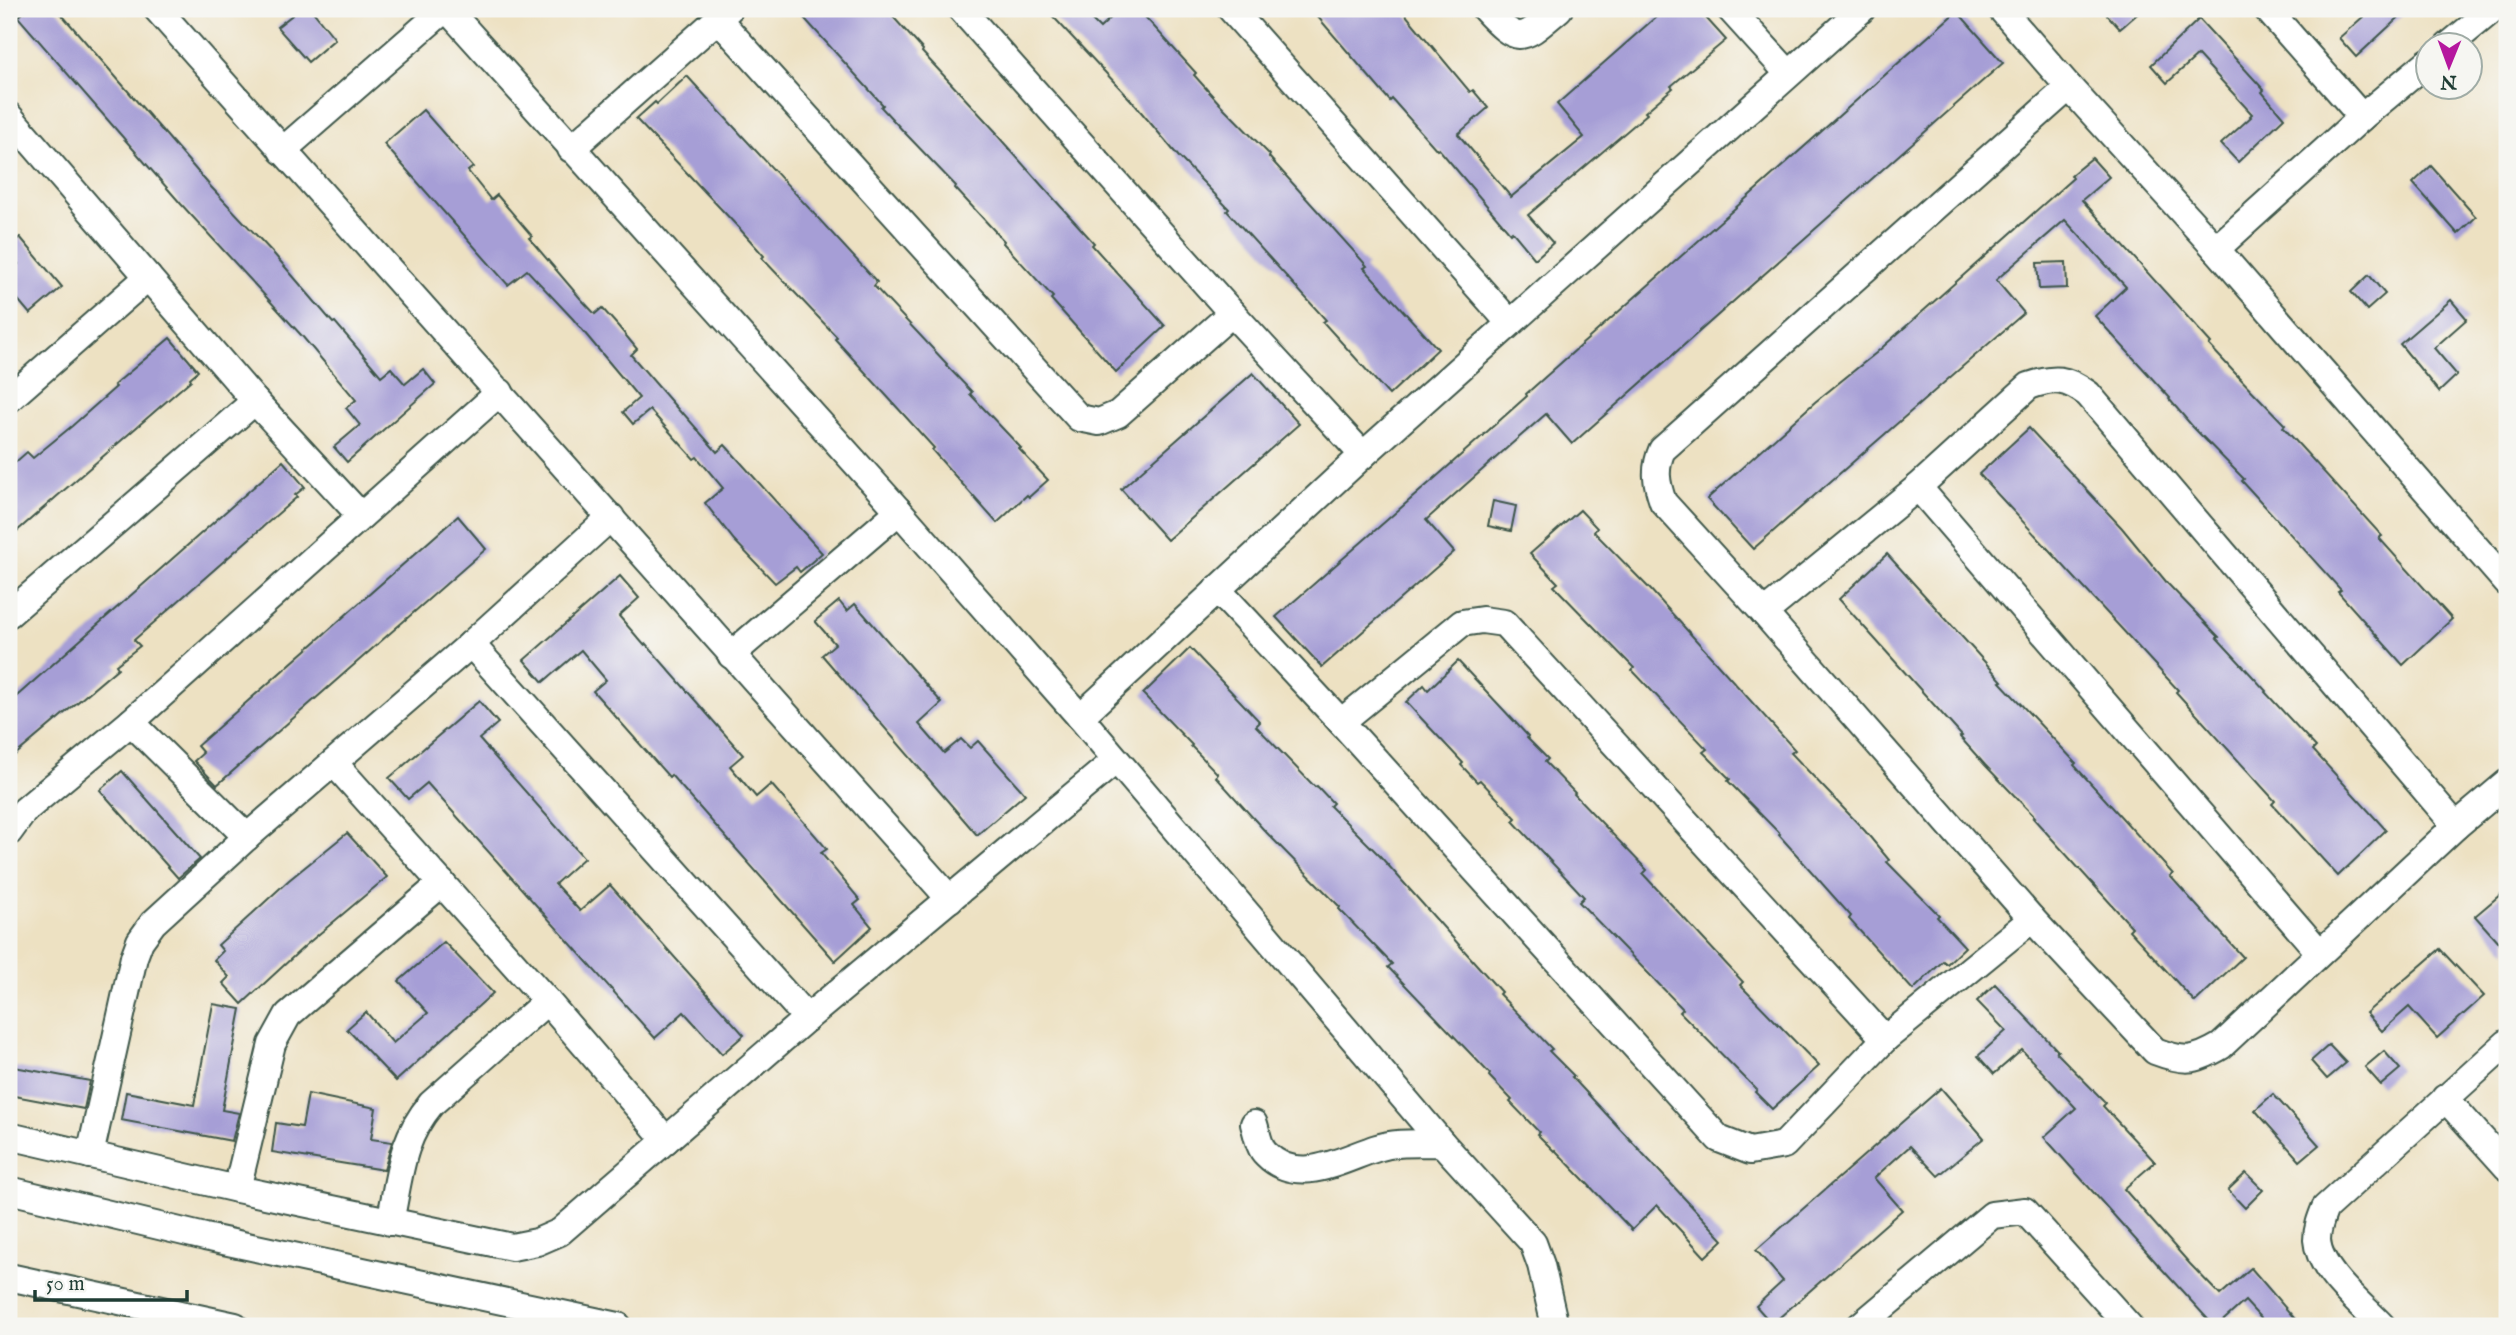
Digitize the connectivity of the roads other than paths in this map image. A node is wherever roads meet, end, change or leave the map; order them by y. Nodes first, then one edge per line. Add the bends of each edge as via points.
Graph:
1 (157, 9) edge
2 (446, 9) edge
3 (961, 9) edge
4 (1231, 9) edge
5 (1485, 9) edge
6 (1559, 9) edge
7 (1730, 9) edge
8 (1862, 9) edge
9 (2001, 9) edge
10 (2267, 9) edge
11 (2493, 9) edge
12 (723, 14) edge
13 (2465, 32) edge
14 (1788, 73) junction
15 (2414, 74) edge
16 (2069, 88) junction
17 (9, 116) edge
18 (2362, 117) junction
19 (571, 149) junction
20 (282, 151) junction
21 (2216, 249) junction
22 (148, 277) junction
23 (1232, 313) junction
24 (1510, 323) junction
25 (500, 393) junction
26 (9, 399) edge
27 (255, 401) junction
28 (1363, 455) junction
29 (1918, 487) junction
30 (898, 511) junction
31 (360, 516) junction
32 (611, 517) junction
33 (2507, 583) edge
34 (1217, 589) junction
35 (1764, 613) junction
36 (9, 614) edge
37 (471, 644) junction
38 (731, 655) junction
39 (1080, 717) junction
40 (131, 722) junction
41 (1341, 722) junction
42 (1116, 760) junction
43 (334, 763) junction
44 (2507, 783) edge
45 (2456, 826) junction
46 (9, 832) edge
47 (247, 837) junction
48 (442, 883) junction
49 (950, 898) junction
50 (2032, 919) junction
51 (2320, 953) junction
52 (547, 1001) junction
53 (807, 1018) junction
54 (1885, 1039) junction
55 (2507, 1043) edge
56 (2445, 1098) junction
57 (1254, 1124) dead end
58 (9, 1136) edge
59 (666, 1140) junction
60 (1442, 1143) junction
61 (90, 1155) junction
62 (2507, 1167) edge
63 (237, 1189) junction
64 (9, 1190) edge
65 (390, 1222) junction
66 (9, 1277) edge
67 (235, 1326) edge
68 (618, 1326) edge
69 (1555, 1326) edge
70 (1860, 1326) edge
71 (2129, 1326) edge
72 (2382, 1326) edge

1 - 20 street
2 - 19 street
2 - 20 street
3 - 23 street
4 - 24 street
5 - 6 street via 1507,33 1523,35
7 - 14 street
8 - 14 street
9 - 16 street
10 - 18 street
11 - 13 street
12 - 19 street
12 - 23 street via 1079,418 1099,422 1118,414
14 - 24 street
15 - 18 street
16 - 21 street
16 - 35 street via 1662,450 1656,465 1663,502
17 - 22 street
18 - 21 street
19 - 30 street
20 - 25 street
21 - 33 street
22 - 26 street
22 - 27 street
23 - 28 street
24 - 28 street
25 - 31 street
25 - 32 street
27 - 31 street
27 - 36 street
28 - 34 street
29 - 35 street
29 - 45 street via 2029,386 2048,380 2071,382 2088,394
29 - 51 street
30 - 38 street
30 - 39 street
31 - 40 street
32 - 37 street
32 - 38 street
34 - 39 street
34 - 41 street
35 - 50 street
37 - 43 street
37 - 53 street
38 - 49 street
39 - 42 street
40 - 46 street via 25,810
40 - 47 street
41 - 54 street via 1462,623 1504,623
41 - 54 street via 1719,1139 1751,1151 1784,1145
42 - 49 street
42 - 60 street
43 - 47 street
43 - 48 street
44 - 45 street
45 - 51 street
47 - 61 street via 153,923 140,941
48 - 52 street
48 - 63 street via 288,1016 272,1044
49 - 53 street
50 - 51 street via 2155,1051 2178,1060 2202,1057 2221,1046
50 - 54 street
52 - 59 street
52 - 65 street via 416,1121 406,1142
53 - 59 street
55 - 56 street
56 - 62 street
56 - 72 street via 2325,1208 2318,1226 2317,1242 2325,1266
57 - 60 street via 1264,1153 1287,1168 1316,1169 1401,1143
58 - 61 street
59 - 65 street via 560,1232 537,1242 512,1247
60 - 69 street via 1533,1243
61 - 63 street
63 - 65 street
64 - 68 street
66 - 67 street
70 - 71 street via 1992,1215 2025,1211

